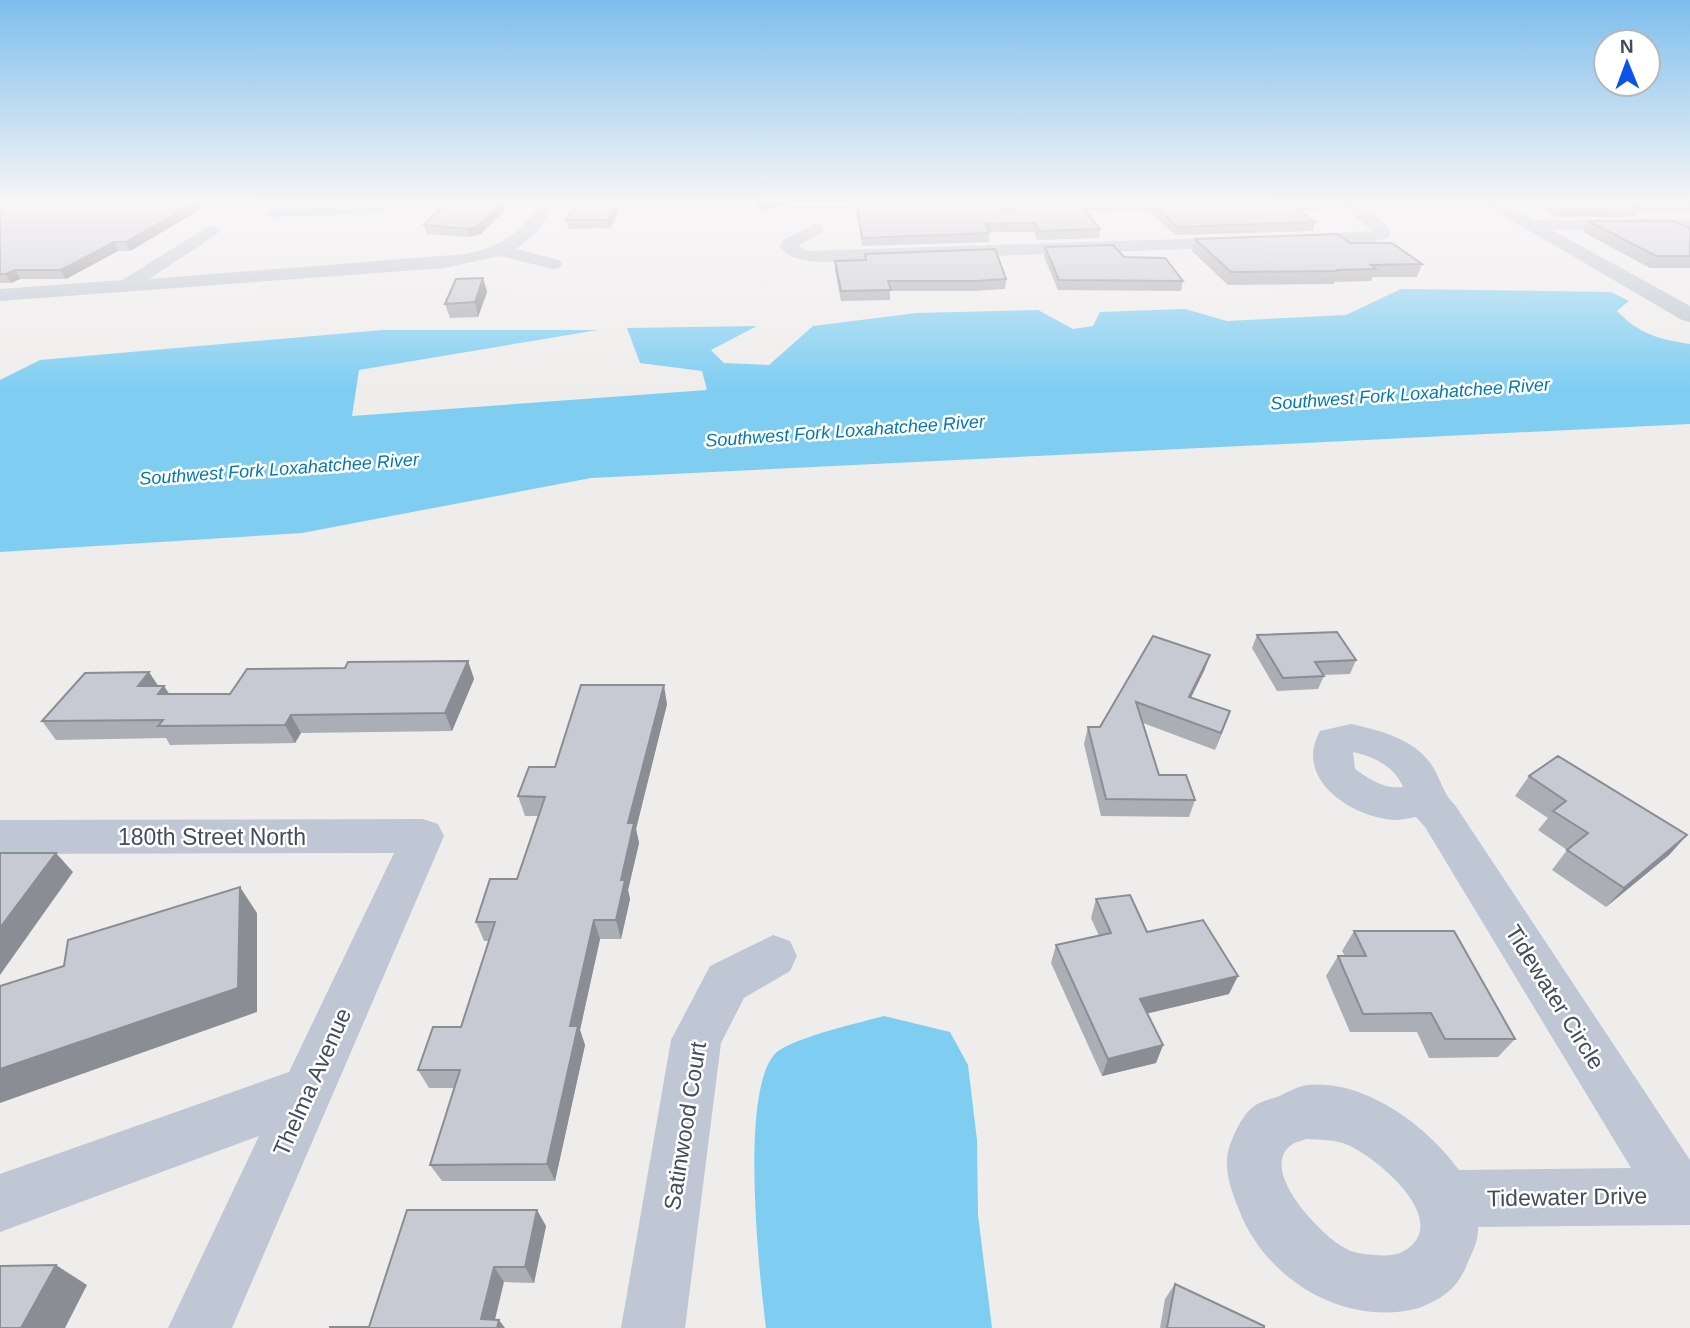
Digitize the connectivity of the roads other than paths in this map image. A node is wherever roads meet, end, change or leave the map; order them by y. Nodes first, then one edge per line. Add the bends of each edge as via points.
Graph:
1 (158, 265) edge
2 (431, 265) edge
3 (1600, 265) edge
4 (127, 285) junction
5 (0, 295) edge
6 (1690, 315) edge
7 (1425, 801) dead end
8 (423, 836) joint
9 (0, 838) edge
10 (773, 956) dead end
11 (307, 1092) junction
12 (1685, 1196) edge
13 (1444, 1199) dead end
14 (0, 1203) edge
15 (200, 1328) edge
16 (653, 1328) edge

1 - 4 street
2 - 4 street
3 - 6 street
4 - 5 street
7 - 12 street, Tidewater Circle via 1440,816
8 - 9 street, 180th Street North
8 - 11 street, Thelma Avenue
10 - 16 street, Satinwood Court via 727,982 696,1040
11 - 14 street
11 - 15 street, Thelma Avenue
12 - 13 street, Tidewater Drive

